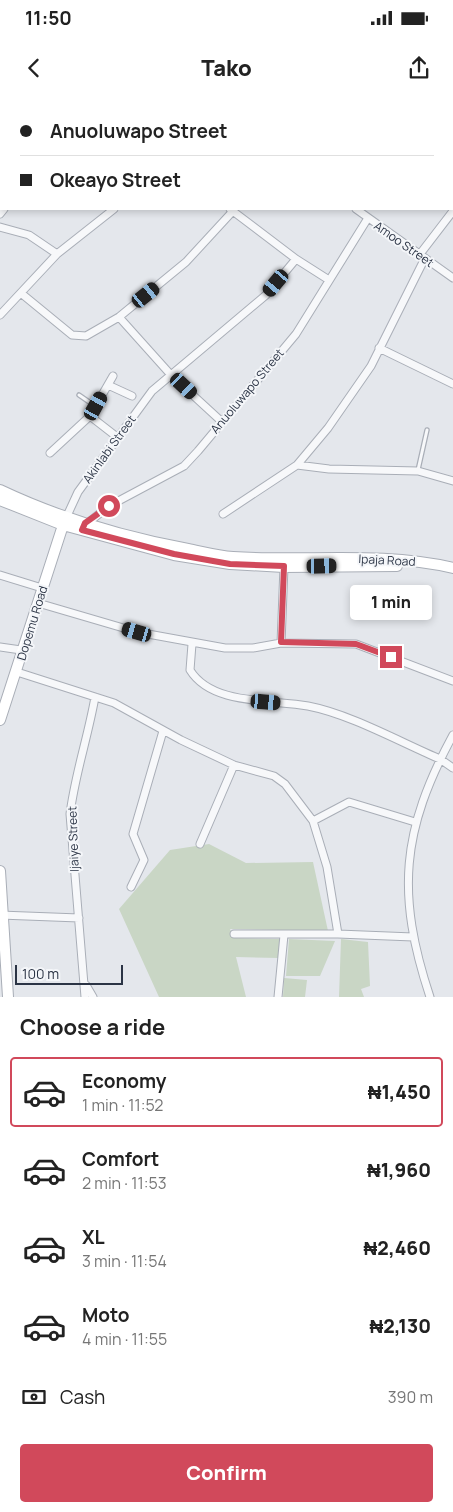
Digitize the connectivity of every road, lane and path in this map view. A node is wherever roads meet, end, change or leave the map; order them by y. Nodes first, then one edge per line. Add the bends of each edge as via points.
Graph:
1 (111, 210) edge
2 (231, 210) edge
3 (360, 210) edge
4 (453, 211) edge
5 (368, 218) junction
6 (0, 226) edge
7 (57, 254) junction
8 (422, 256) junction
9 (296, 259) junction
10 (453, 278) edge
11 (329, 280) junction
12 (22, 294) junction
13 (0, 315) edge
14 (118, 317) junction
15 (379, 348) junction
16 (171, 375) junction
17 (113, 376) dead end
18 (453, 384) edge
19 (108, 385) junction
20 (79, 395) dead end
21 (132, 396) dead end
22 (96, 406) junction
23 (90, 416) junction
24 (221, 421) junction
25 (427, 430) dead end
26 (117, 437) junction
27 (50, 453) dead end
28 (297, 465) junction
29 (418, 471) junction
30 (453, 481) edge
31 (0, 490) edge
32 (0, 500) edge
33 (223, 514) dead end
34 (64, 521) junction
35 (84, 527) junction
36 (418, 563) junction
37 (284, 566) junction
38 (453, 568) edge
39 (453, 574) edge
40 (0, 575) edge
41 (42, 588) junction
42 (38, 603) junction
43 (281, 642) junction
44 (192, 644) junction
45 (0, 647) edge
46 (22, 650) junction
47 (17, 672) junction
48 (453, 681) edge
49 (94, 698) junction
50 (0, 719) edge
51 (163, 731) junction
52 (453, 735) edge
53 (440, 759) junction
54 (234, 765) junction
55 (453, 768) edge
56 (313, 821) junction
57 (415, 822) junction
58 (200, 844) dead end
59 (0, 871) edge
60 (130, 887) dead end
61 (1, 915) edge
62 (79, 918) junction
63 (234, 934) dead end
64 (338, 934) junction
65 (284, 935) junction
66 (413, 937) junction
67 (85, 982) junction
68 (8, 997) edge
69 (85, 997) edge
70 (93, 997) edge
71 (278, 997) edge
72 (430, 997) edge

1 - 7 street
2 - 9 street
2 - 14 street via 186,262
3 - 5 street, Amoo Street
4 - 8 street
5 - 8 street, Amoo Street
5 - 11 street, Anuoluwapo Street
6 - 7 street via 29,236
7 - 12 street
8 - 10 street, Amoo Street
8 - 15 street via 402,308
9 - 11 street
9 - 16 street, Akinlabi Street via 266,295
11 - 24 street, Anuoluwapo Street via 296,334
12 - 13 street
12 - 14 street via 45,315 79,337
14 - 16 street
15 - 18 street
15 - 28 street via 372,366
16 - 24 street
16 - 26 street, Akinlabi Street
17 - 19 street
19 - 21 street
19 - 22 street
20 - 22 lane
22 - 23 street
23 - 26 street
23 - 27 street
24 - 35 street, Anuoluwapo Street via 184,466 109,506
25 - 29 lane
26 - 34 street, Akinlabi Street via 78,492
28 - 29 street
28 - 33 street
29 - 30 street
31 - 34 main road, Ipaja Road
32 - 34 main road, Ipaja Road
34 - 35 main road, Ipaja Road
34 - 41 main road, Dopemu Road
35 - 36 main road, Ipaja Road via 231,557 379,558
35 - 37 main road, Ipaja Road via 174,554 230,564
36 - 37 main road, Ipaja Road
36 - 38 main road, Ipaja Road
36 - 39 main road, Ipaja Road
37 - 43 street
40 - 41 street
41 - 42 main road, Dopemu Road
42 - 44 street via 137,632
42 - 46 main road, Dopemu Road
43 - 44 street via 253,648
43 - 48 street via 356,644
44 - 53 street via 190,670 210,688 241,698 308,706 334,713
45 - 46 street
46 - 47 main road, Dopemu Road
47 - 49 street
47 - 50 main road, Dopemu Road
49 - 51 street via 114,703
49 - 62 street, Ijaiye Street via 70,814
51 - 54 street
51 - 60 street via 133,834 144,860
52 - 53 street
53 - 55 street
53 - 57 street
54 - 56 street via 274,776
54 - 58 street
56 - 57 street via 349,802
56 - 64 street via 327,867
57 - 66 street via 407,888
59 - 61 main road
61 - 62 street
61 - 68 main road
62 - 67 street, Ijaiye Street
63 - 65 street
64 - 65 street
64 - 66 street
65 - 71 street
66 - 72 street
67 - 69 street, Ijaiye Street
67 - 70 street

